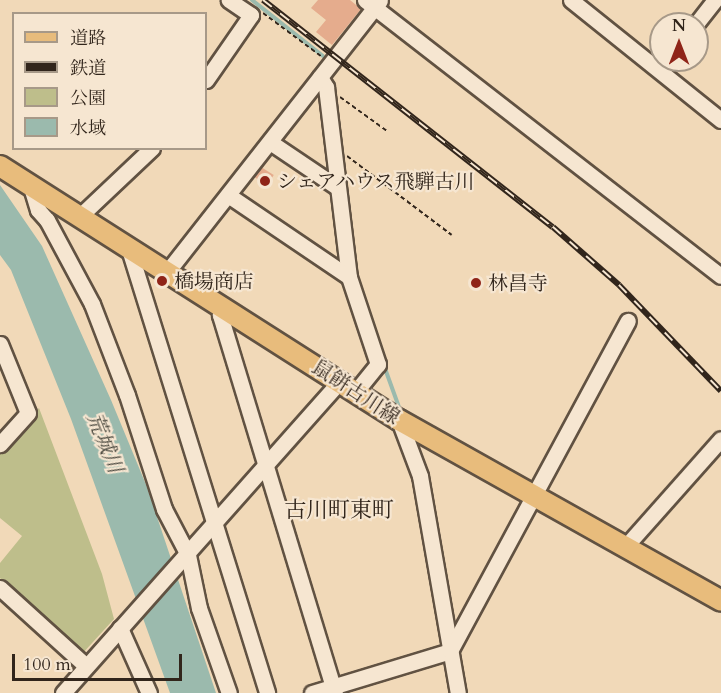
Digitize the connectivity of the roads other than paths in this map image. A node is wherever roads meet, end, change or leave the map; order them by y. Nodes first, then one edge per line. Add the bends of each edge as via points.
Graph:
1 (229, 0) edge
2 (571, 0) edge
3 (715, 0) edge
4 (373, 3) edge
5 (706, 12) edge
6 (649, 55) edge
7 (670, 72) edge
8 (207, 79) edge
9 (323, 82) junction
10 (721, 120) edge
11 (270, 142) junction
12 (150, 150) edge
13 (0, 166) edge
14 (31, 187) junction
15 (337, 187) junction
16 (228, 195) junction
17 (80, 216) junction
18 (129, 249) junction
19 (167, 272) junction
20 (721, 276) edge
21 (349, 278) junction
22 (221, 306) junction
23 (628, 321) dead end
24 (0, 344) edge
25 (348, 386) junction
26 (399, 420) junction
27 (721, 439) edge
28 (0, 444) edge
29 (266, 466) junction
30 (534, 498) junction
31 (214, 523) junction
32 (625, 547) junction
33 (185, 557) junction
34 (0, 588) edge
35 (721, 601) edge
36 (120, 628) junction
37 (450, 651) junction
38 (86, 666) junction
39 (334, 690) edge
40 (63, 693) edge
41 (149, 693) edge
42 (229, 693) edge
43 (267, 693) edge
44 (312, 693) edge
45 (458, 693) edge

1 - 8 street via 251,15
2 - 6 street
3 - 5 street
4 - 9 street via 330,63
4 - 20 street
7 - 10 street
9 - 11 street
9 - 15 street
11 - 15 street
11 - 16 street
12 - 17 street
13 - 14 main road, 鼠餅古川線
14 - 17 main road, 鼠餅古川線
14 - 33 street via 38,210 92,304 164,509
15 - 21 street
16 - 19 street
16 - 21 street
17 - 18 main road, 鼠餅古川線
18 - 19 main road, 鼠餅古川線
18 - 31 street
19 - 22 main road, 鼠餅古川線
21 - 25 street via 378,364
22 - 25 main road, 鼠餅古川線
22 - 29 street via 220,315
23 - 30 street
24 - 28 street via 28,413
25 - 26 main road, 鼠餅古川線
25 - 29 street
26 - 30 main road, 鼠餅古川線
26 - 37 street via 420,476
27 - 32 street
29 - 31 street
29 - 39 street
30 - 32 main road, 鼠餅古川線
30 - 37 street
31 - 33 street
31 - 43 street
32 - 35 main road, 鼠餅古川線
33 - 36 street
33 - 42 street
34 - 38 street
36 - 38 street
36 - 41 street
37 - 39 street
37 - 45 street
38 - 40 street
39 - 44 street

